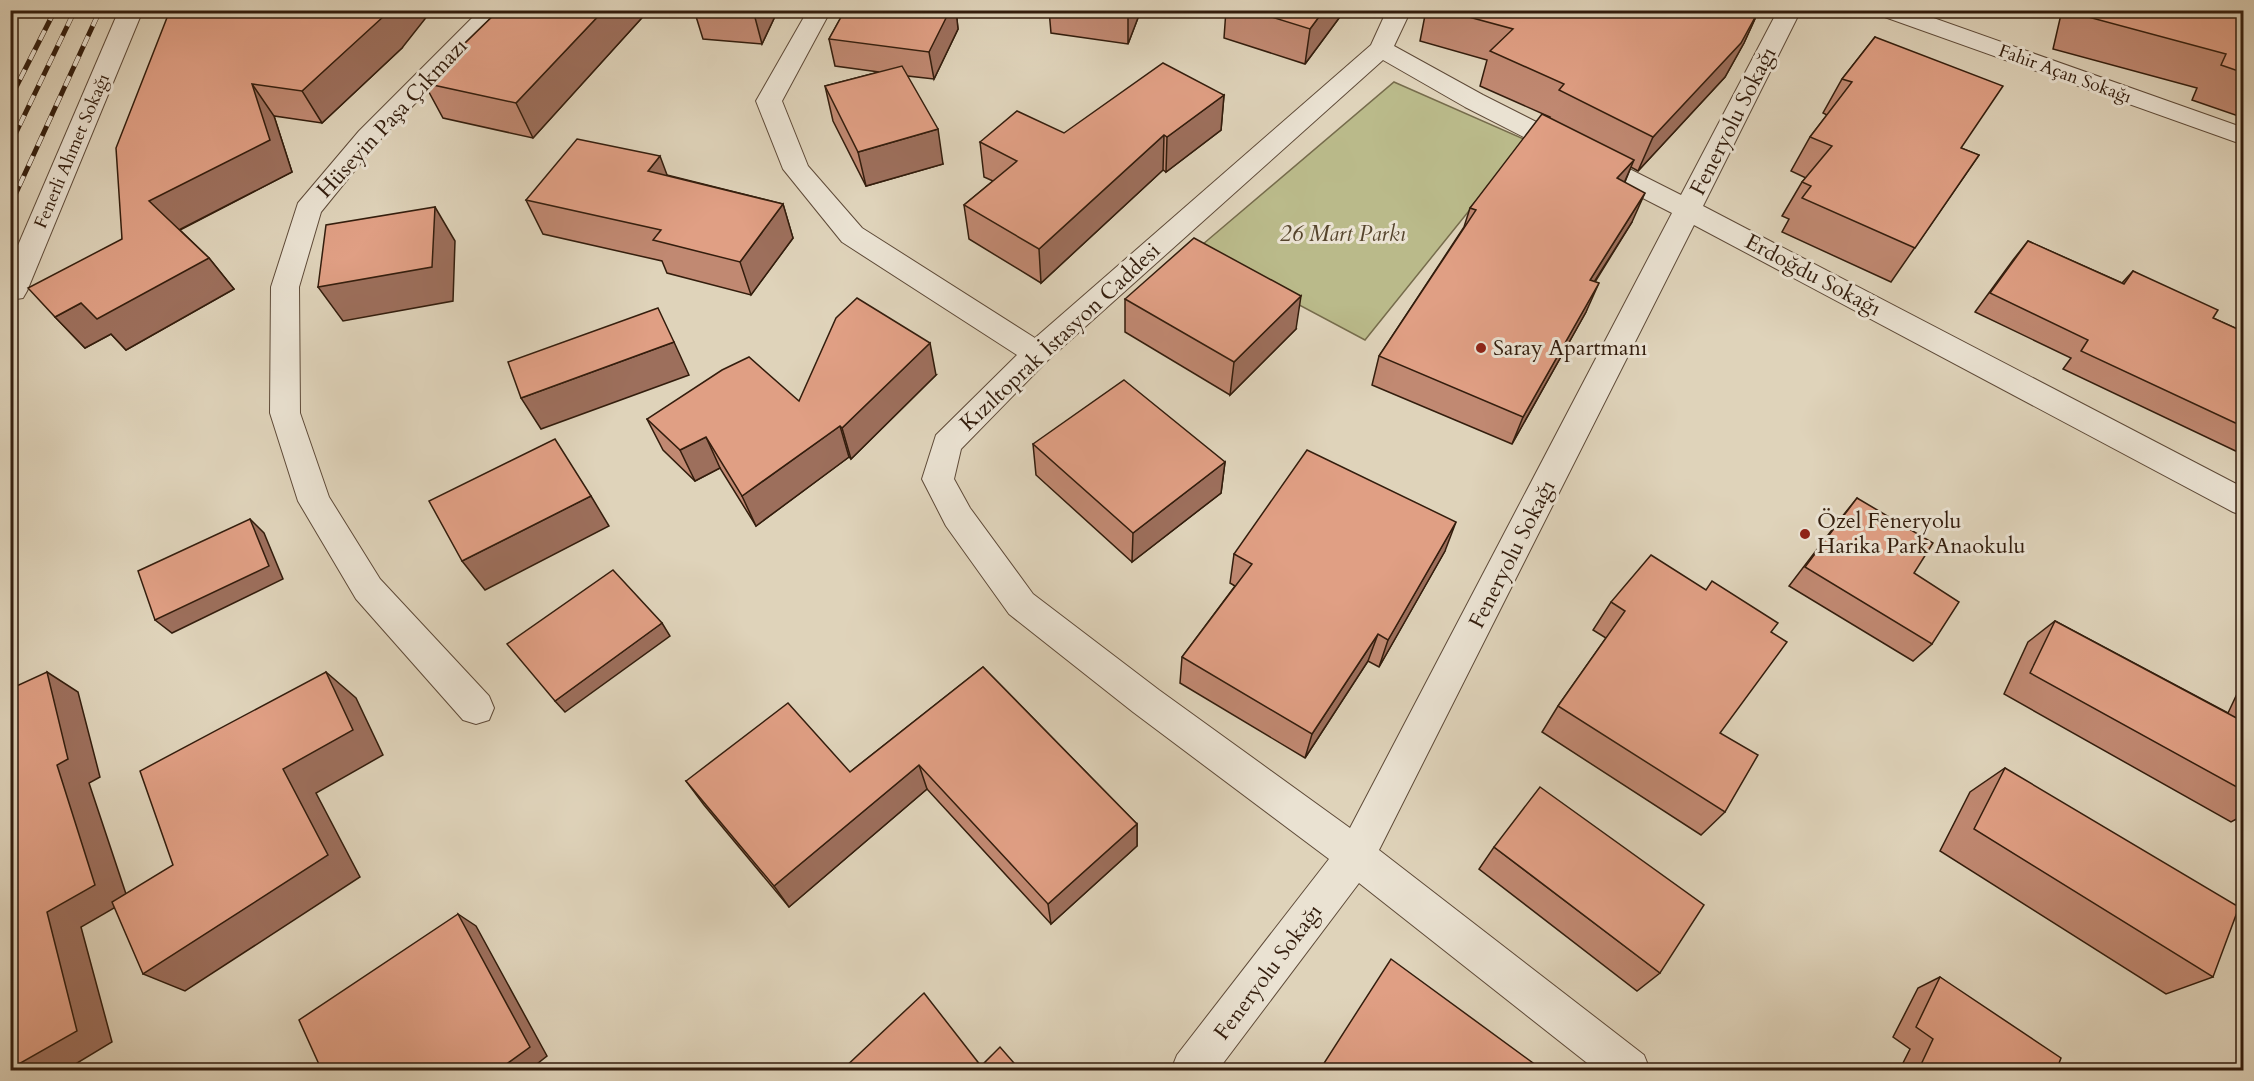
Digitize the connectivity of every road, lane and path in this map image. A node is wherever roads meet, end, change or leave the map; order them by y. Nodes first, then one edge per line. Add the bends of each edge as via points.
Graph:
1 (131, 10) edge
2 (494, 10) edge
3 (820, 10) edge
4 (1399, 10) edge
5 (1790, 10) edge
6 (1887, 10) edge
7 (1381, 49) junction
8 (2244, 137) edge
9 (1688, 210) junction
10 (13, 291) dead end
11 (1037, 353) junction
12 (2244, 502) edge
13 (476, 708) dead end
14 (1356, 856) junction
15 (1192, 1071) edge
16 (1629, 1071) edge

1 - 10 street, Fenerli Ahmet Sokağı
2 - 13 street, Hüseyin Paşa Çıkmazı via 368,137 308,209 285,287 285,413 314,501 368,589
3 - 11 street via 769,101 796,169 852,235
4 - 7 street, Kızıltoprak İstasyon Caddesi
5 - 9 street, Feneryolu Sokağı
6 - 8 street, Fahir Açan Sokağı
7 - 9 street, Erdoğdu Sokağı
7 - 11 street, Kızıltoprak İstasyon Caddesi
9 - 12 street, Erdoğdu Sokağı
9 - 14 street, Feneryolu Sokağı
11 - 14 street, Kızıltoprak İstasyon Caddesi via 947,444 938,479 958,517 1021,604
14 - 15 street, Feneryolu Sokağı
14 - 16 street, Kızıltoprak İstasyon Caddesi

